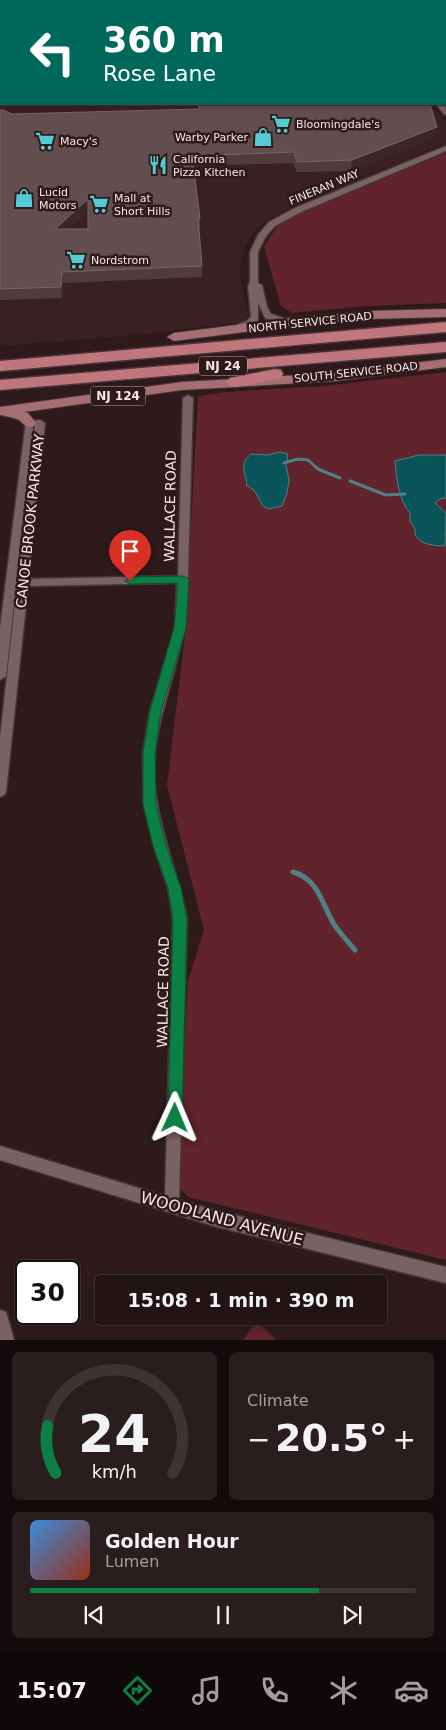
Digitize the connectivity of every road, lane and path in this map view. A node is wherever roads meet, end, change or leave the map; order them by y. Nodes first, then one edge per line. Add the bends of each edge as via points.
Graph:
1 (446, 148) edge
2 (254, 282) junction
3 (446, 313) edge
4 (446, 321) edge
5 (291, 322) junction
6 (446, 327) edge
7 (235, 328) junction
8 (174, 337) junction
9 (446, 347) edge
10 (3, 351) edge
11 (446, 354) edge
12 (446, 363) edge
13 (0, 366) edge
14 (131, 374) junction
15 (236, 382) junction
16 (0, 385) edge
17 (0, 391) edge
18 (188, 398) dead end
19 (60, 404) junction
20 (0, 411) edge
21 (34, 423) junction
22 (183, 579) junction
23 (11, 583) junction
24 (23, 583) junction
25 (0, 676) edge
26 (0, 792) edge
27 (0, 1153) edge
28 (169, 1205) junction
29 (446, 1275) edge
30 (0, 1318) edge
31 (6, 1340) edge

1 - 2 street, FINERAN WAY via 272,224 254,252
2 - 5 street, FINERAN WAY via 259,286 268,316
2 - 7 street, FINERAN WAY via 256,318
3 - 5 main road, NORTH SERVICE ROAD
4 - 8 highway via 343,324
5 - 7 main road, NORTH SERVICE ROAD
6 - 13 highway, NJ 24
7 - 8 main road, NORTH SERVICE ROAD
8 - 10 highway
9 - 14 highway, NJ 24
11 - 15 highway via 261,376
12 - 15 main road, SOUTH SERVICE ROAD / NJ 124 via 335,377
14 - 16 highway, NJ 24
14 - 17 highway
15 - 19 main road, NJ 124 via 182,386
18 - 22 street, WALLACE ROAD
19 - 20 main road, NJ 124
19 - 21 main road
20 - 21 main road via 15,412
21 - 23 street, CANOE BROOK PARKWAY
21 - 24 street, CANOE BROOK PARKWAY
22 - 24 street
22 - 28 street, WALLACE ROAD via 180,628 156,711 149,753 150,804 180,919 173,1197
23 - 24 street
23 - 25 street, CANOE BROOK PARKWAY
24 - 26 street, CANOE BROOK PARKWAY
27 - 28 street, WOODLAND AVENUE
28 - 29 street, WOODLAND AVENUE
30 - 31 street

